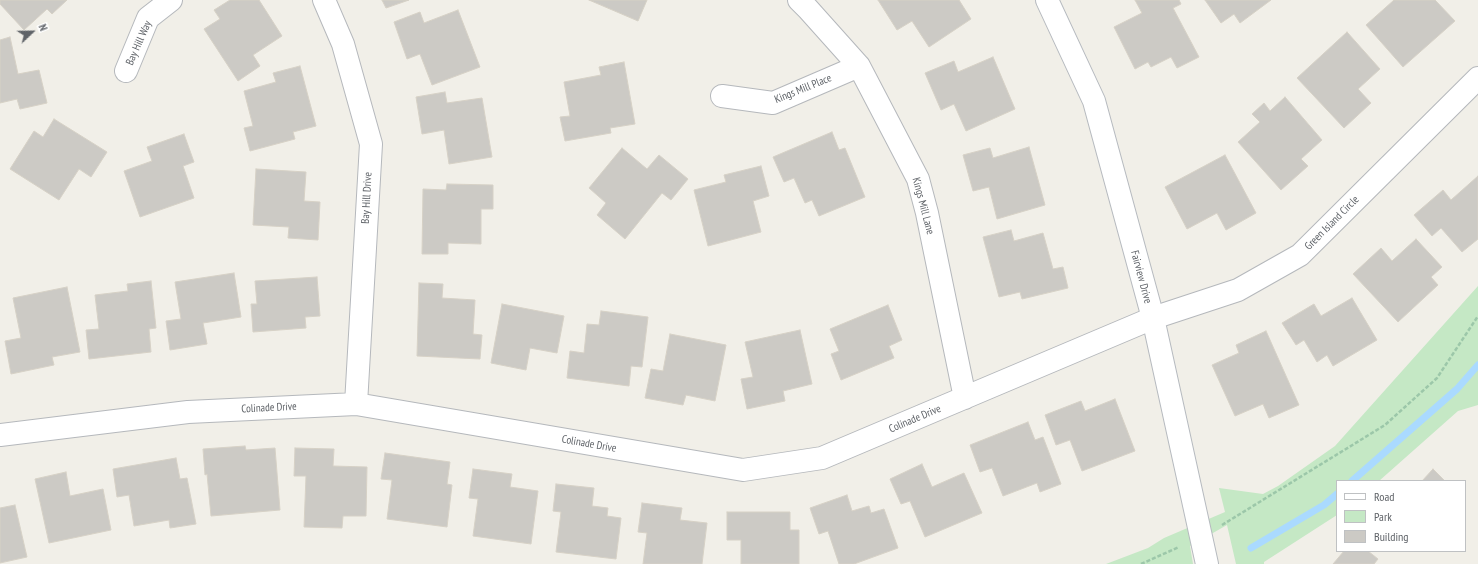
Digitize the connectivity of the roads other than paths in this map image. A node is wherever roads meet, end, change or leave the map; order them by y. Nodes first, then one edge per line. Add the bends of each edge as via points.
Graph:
1 (171, 0) edge
2 (324, 0) edge
3 (798, 0) edge
4 (1048, 0) edge
5 (859, 66) junction
6 (126, 71) dead end
7 (1478, 78) edge
8 (722, 96) dead end
9 (1153, 318) junction
10 (966, 398) junction
11 (356, 404) junction
12 (0, 435) edge
13 (1207, 564) edge

1 - 6 street, Bay Hill Way via 148,18
2 - 11 street, Bay Hill Drive via 343,44 371,144
3 - 5 street, Kings Mill Lane
4 - 9 street, Fairview Drive via 1094,101
5 - 8 street, Kings Mill Place via 773,103
5 - 10 street, Kings Mill Lane via 918,179
7 - 9 street, Green Island Circle via 1300,254 1238,290
9 - 10 street, Colinade Drive
9 - 13 street, Fairview Drive
10 - 11 street, Colinade Drive via 822,458 743,470
11 - 12 street, Colinade Drive via 188,412

